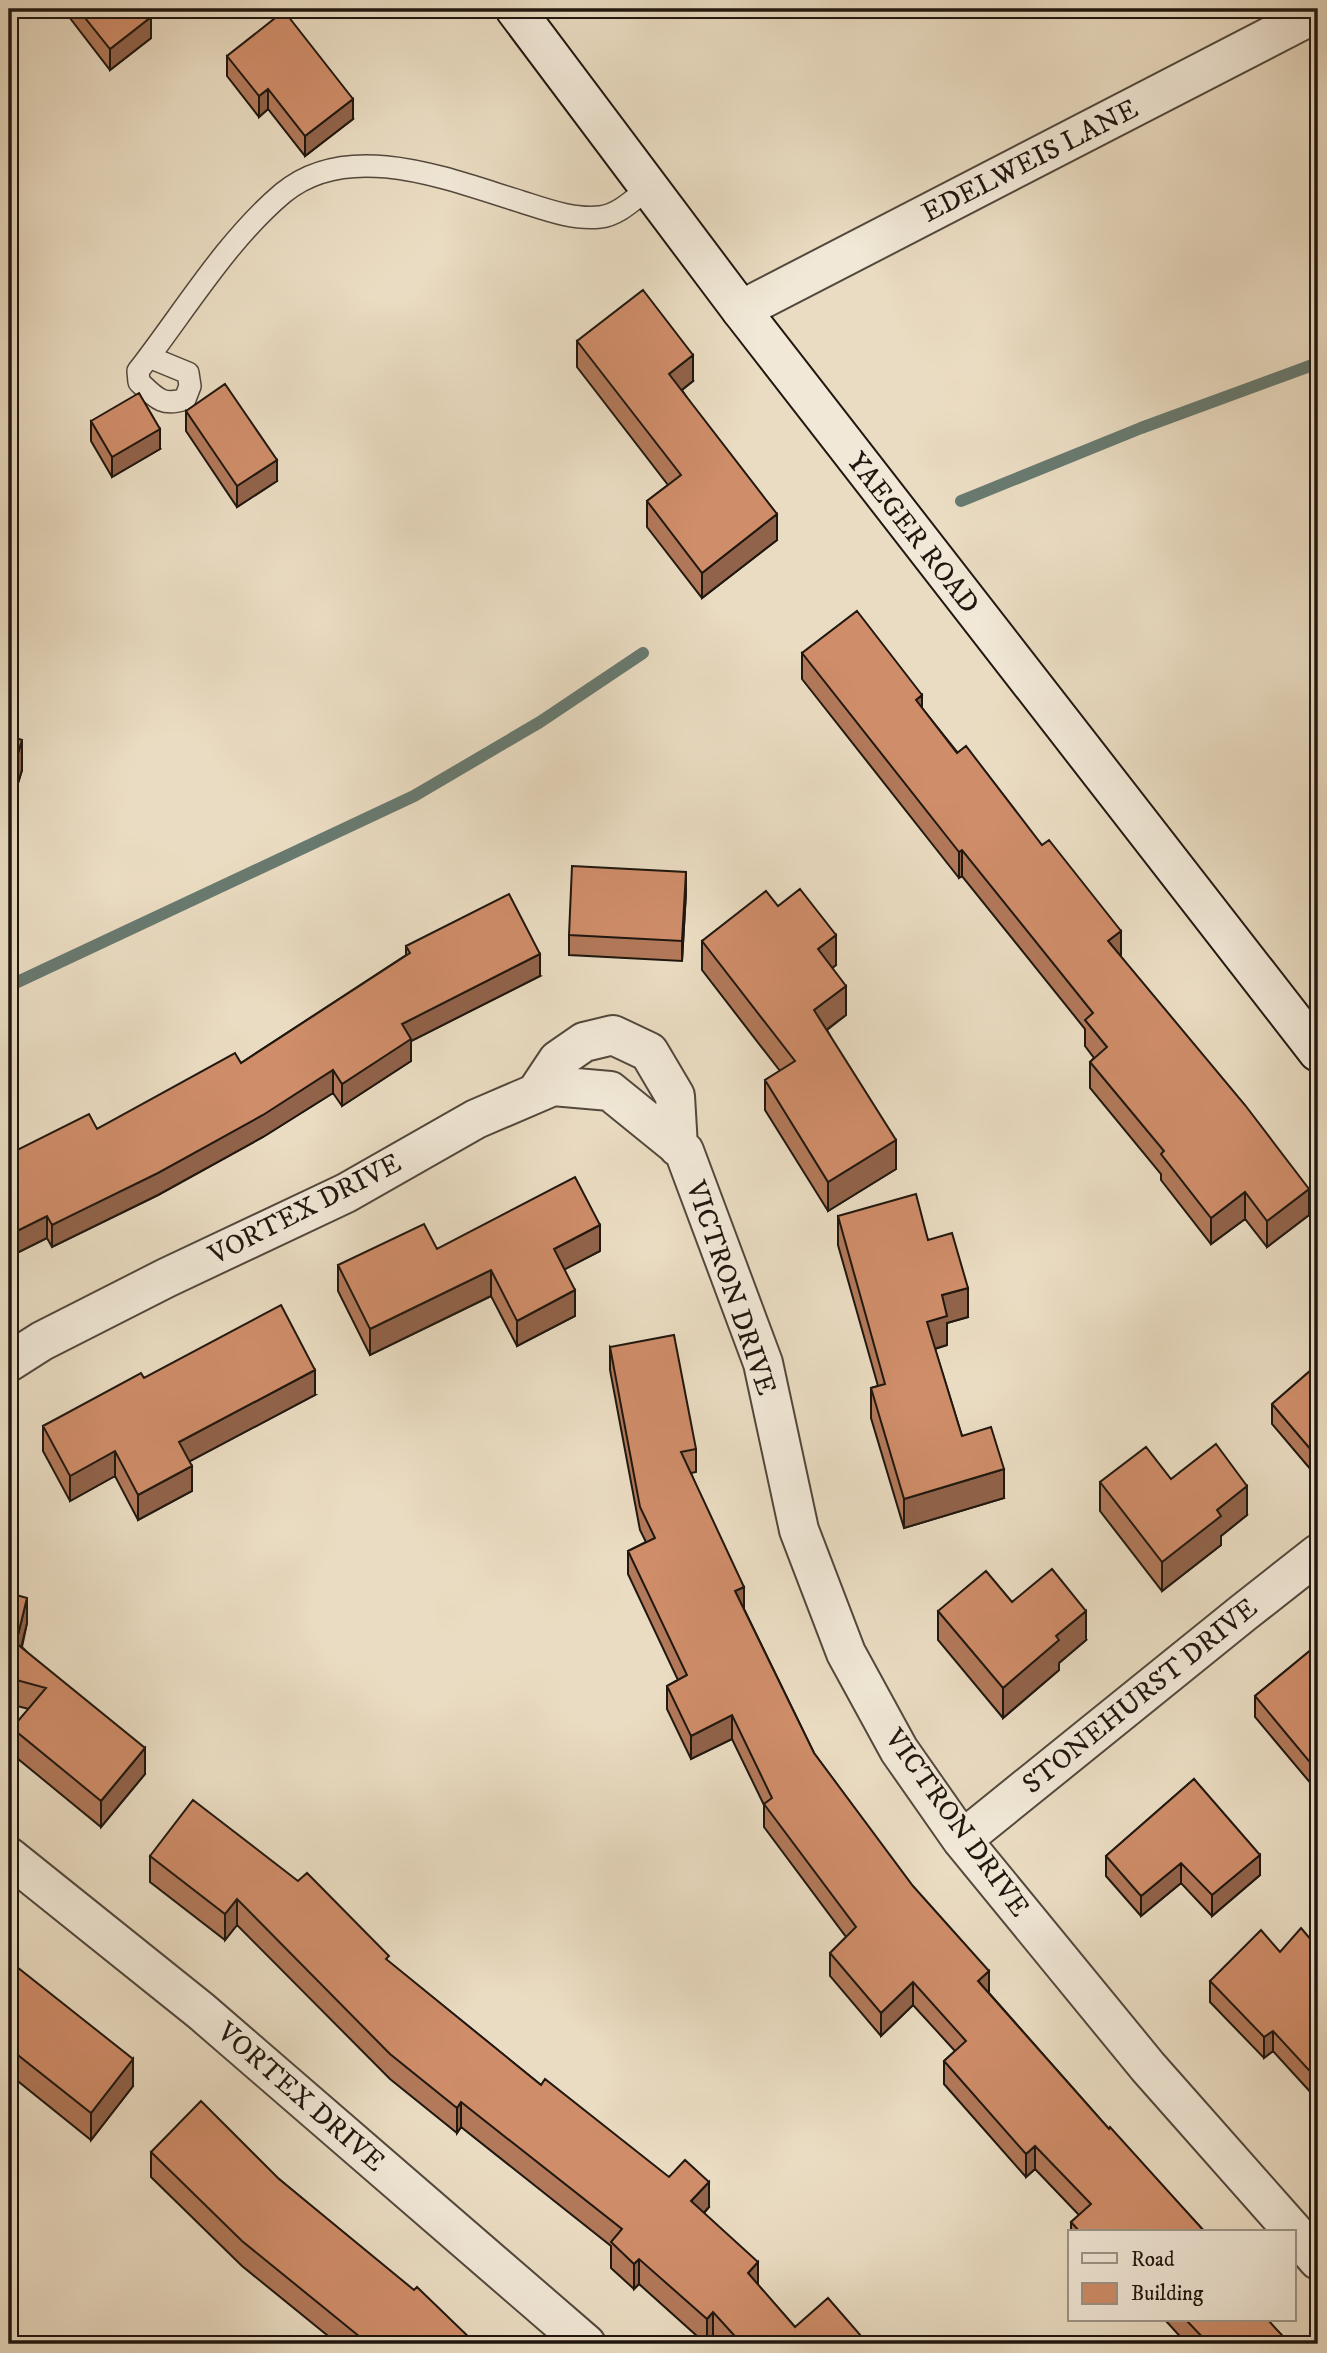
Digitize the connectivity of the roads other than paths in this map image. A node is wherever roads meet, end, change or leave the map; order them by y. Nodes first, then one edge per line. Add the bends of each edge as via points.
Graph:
1 (515, 9) edge
2 (1318, 12) edge
3 (650, 187) junction
4 (741, 310) junction
5 (149, 357) dead end
6 (1318, 1052) edge
7 (610, 1091) joint
8 (536, 1093) junction
9 (678, 1147) junction
10 (9, 1362) edge
11 (1318, 1554) edge
12 (962, 1840) junction
13 (9, 1857) edge
14 (1292, 2230) edge
15 (1296, 2234) edge
16 (1318, 2260) edge
17 (586, 2344) edge

1 - 3 street, YAEGER ROAD
2 - 4 street, EDELWEIS LANE
3 - 4 street, YAEGER ROAD
3 - 5 lane via 618,211 588,217 559,214 411,170 365,165 327,169 284,192 233,245
4 - 6 street, YAEGER ROAD
7 - 8 street, VORTEX DRIVE via 552,1086
7 - 9 street, VICTRON DRIVE
8 - 9 street, VICTRON DRIVE via 558,1060 584,1042 613,1035 649,1052 669,1085 675,1096
8 - 10 street, VORTEX DRIVE via 476,1119 346,1193 166,1278
9 - 12 street, VICTRON DRIVE via 684,1152 763,1363 799,1530 846,1653 899,1751
11 - 12 street, STONEHURST DRIVE
12 - 14 street, VICTRON DRIVE via 1147,2067
13 - 17 street, VORTEX DRIVE via 201,2011
15 - 16 street, VICTRON DRIVE

